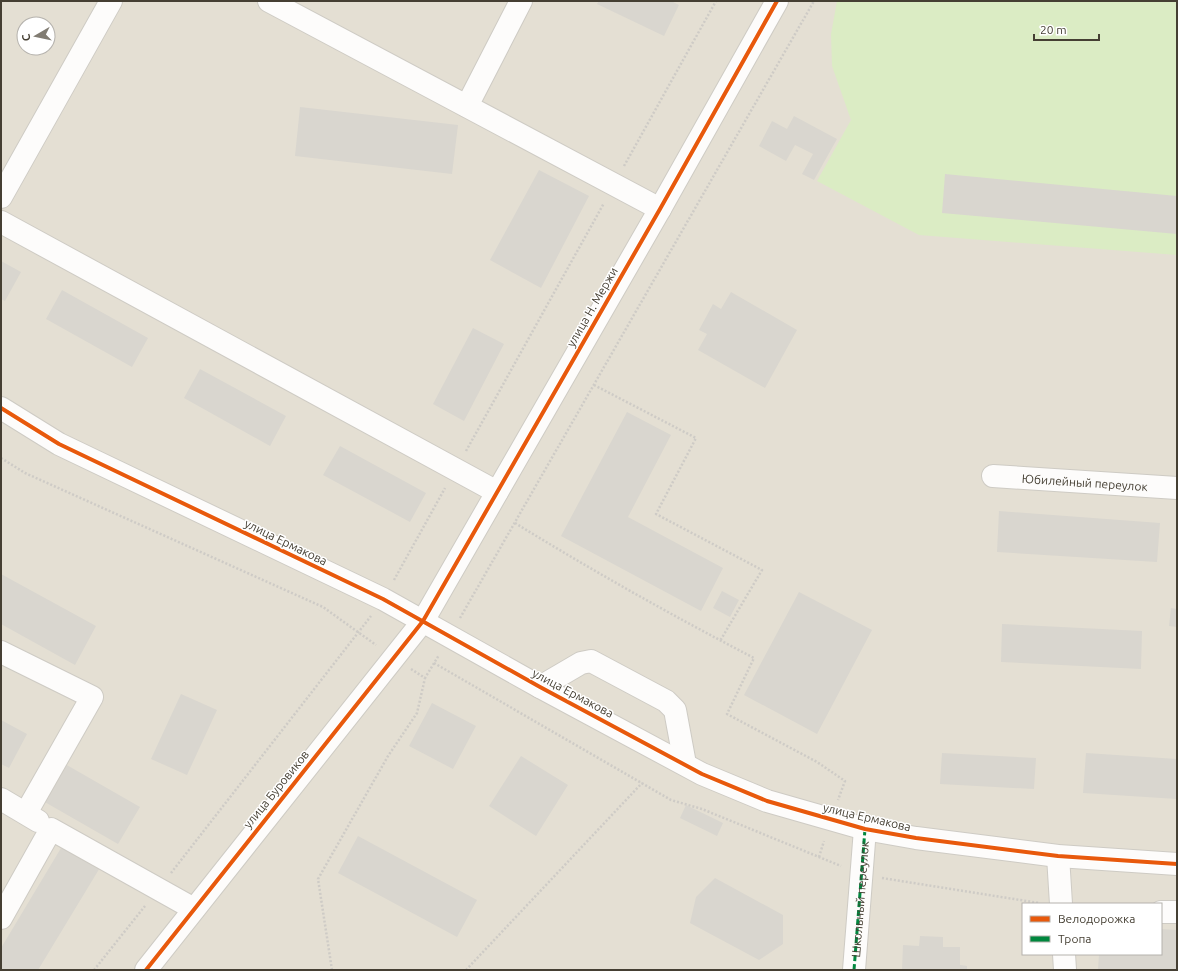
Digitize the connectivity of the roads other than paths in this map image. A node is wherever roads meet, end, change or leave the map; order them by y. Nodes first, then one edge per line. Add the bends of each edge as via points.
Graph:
1 (111, 1) edge
2 (269, 1) edge
3 (521, 1) edge
4 (777, 1) edge
5 (467, 106) junction
6 (1, 197) edge
7 (660, 209) junction
8 (1, 222) edge
9 (1, 408) edge
10 (993, 476) dead end
11 (1177, 488) edge
12 (497, 492) junction
13 (423, 621) junction
14 (1, 652) edge
15 (540, 687) junction
16 (685, 764) junction
17 (1, 799) edge
18 (26, 813) junction
19 (51, 829) junction
20 (865, 829) junction
21 (1058, 856) junction
22 (1177, 864) edge
23 (1061, 903) edge
24 (194, 909) junction
25 (1162, 912) edge
26 (1177, 912) edge
27 (1, 918) edge
28 (1064, 955) edge
29 (146, 970) edge
30 (854, 970) edge
31 (1065, 970) edge

1 - 6 street
2 - 5 street
3 - 5 street
4 - 7 street, улица Н. Мержи
5 - 7 street
7 - 12 street, улица Н. Мержи
8 - 12 street
9 - 13 street, улица Ермакова via 59,444 383,599
10 - 11 street, Юбилейный переулок
12 - 13 street, улица Н. Мержи
13 - 15 street, улица Ермакова
13 - 24 street, улица Буровиков
14 - 18 street via 92,697
15 - 16 street, улица Ермакова
15 - 16 street via 581,663 592,661 666,701 674,710
16 - 20 street, улица Ермакова via 767,801
17 - 18 street
18 - 19 street
19 - 24 street
19 - 27 street
20 - 21 street, улица Ермакова via 967,846
20 - 30 street, Школьный переулок
21 - 22 street, улица Ермакова
21 - 23 street
24 - 29 street, улица Буровиков
25 - 26 street
28 - 31 street

